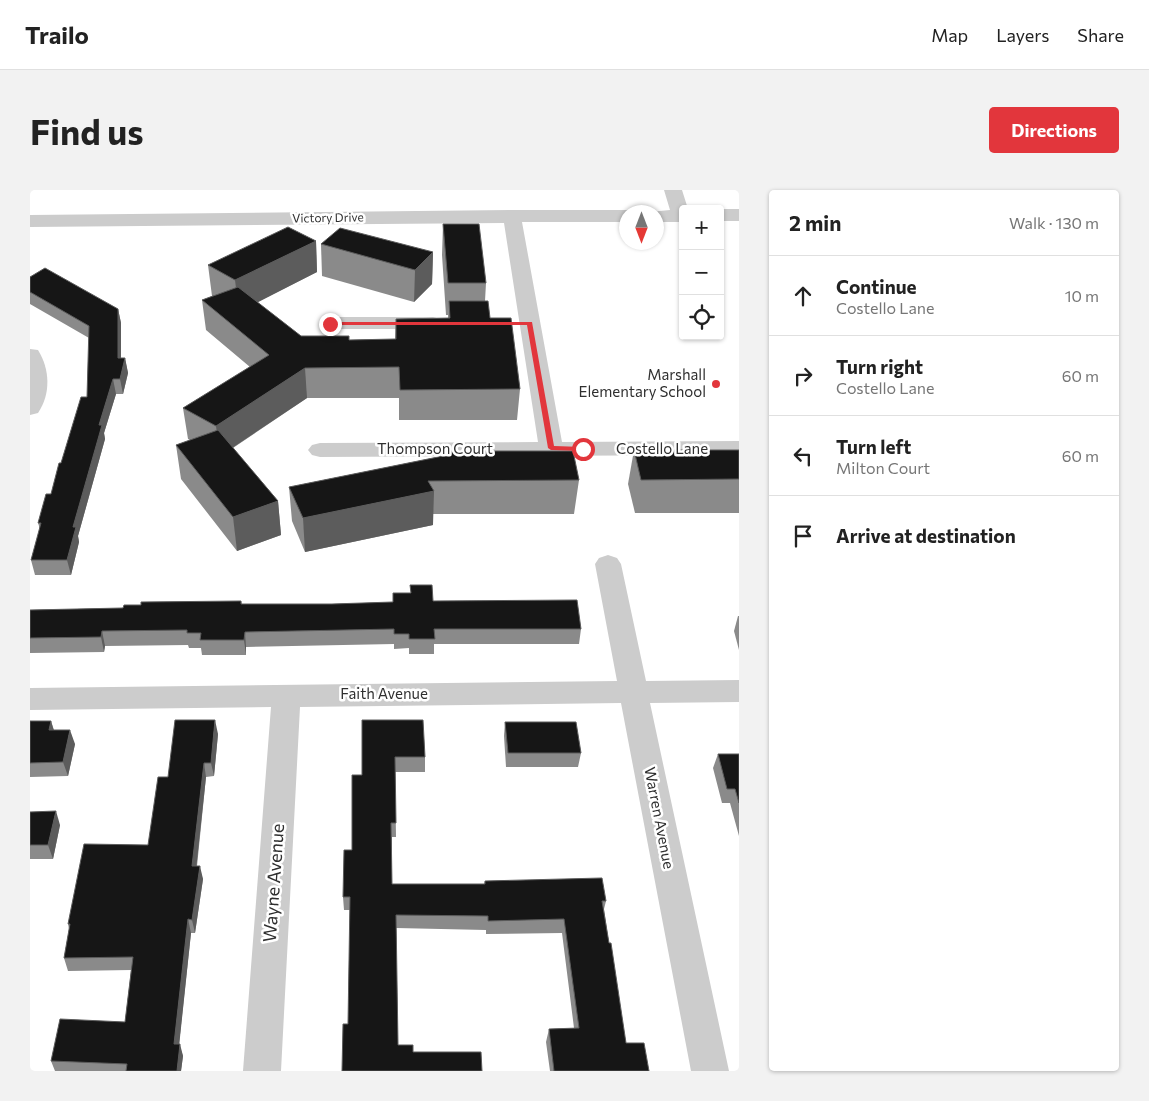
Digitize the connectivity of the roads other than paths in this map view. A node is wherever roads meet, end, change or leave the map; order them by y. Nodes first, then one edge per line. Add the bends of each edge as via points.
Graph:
1 (673, 190) edge
2 (679, 207) edge
3 (724, 215) edge
4 (739, 215) edge
5 (512, 216) junction
6 (619, 216) edge
7 (664, 216) edge
8 (679, 216) edge
9 (30, 221) edge
10 (330, 324) dead end
11 (453, 324) edge
12 (30, 355) edge
13 (30, 408) edge
14 (551, 448) junction
15 (739, 448) edge
16 (320, 450) dead end
17 (608, 564) dead end
18 (739, 691) edge
19 (634, 692) junction
20 (286, 695) junction
21 (30, 699) edge
22 (262, 1071) edge
23 (710, 1071) edge

1 - 2 street
3 - 4 street
5 - 6 street, Victory Drive
5 - 9 street, Victory Drive
5 - 14 street via 520,324
7 - 8 street
10 - 11 street
12 - 13 street via 38,372
14 - 15 street, Costello Lane
14 - 16 street, Thompson Court
17 - 19 street, Warren Avenue
18 - 19 street, Faith Avenue
19 - 20 street, Faith Avenue
19 - 23 street, Warren Avenue
20 - 21 street, Faith Avenue
20 - 22 street, Wayne Avenue

